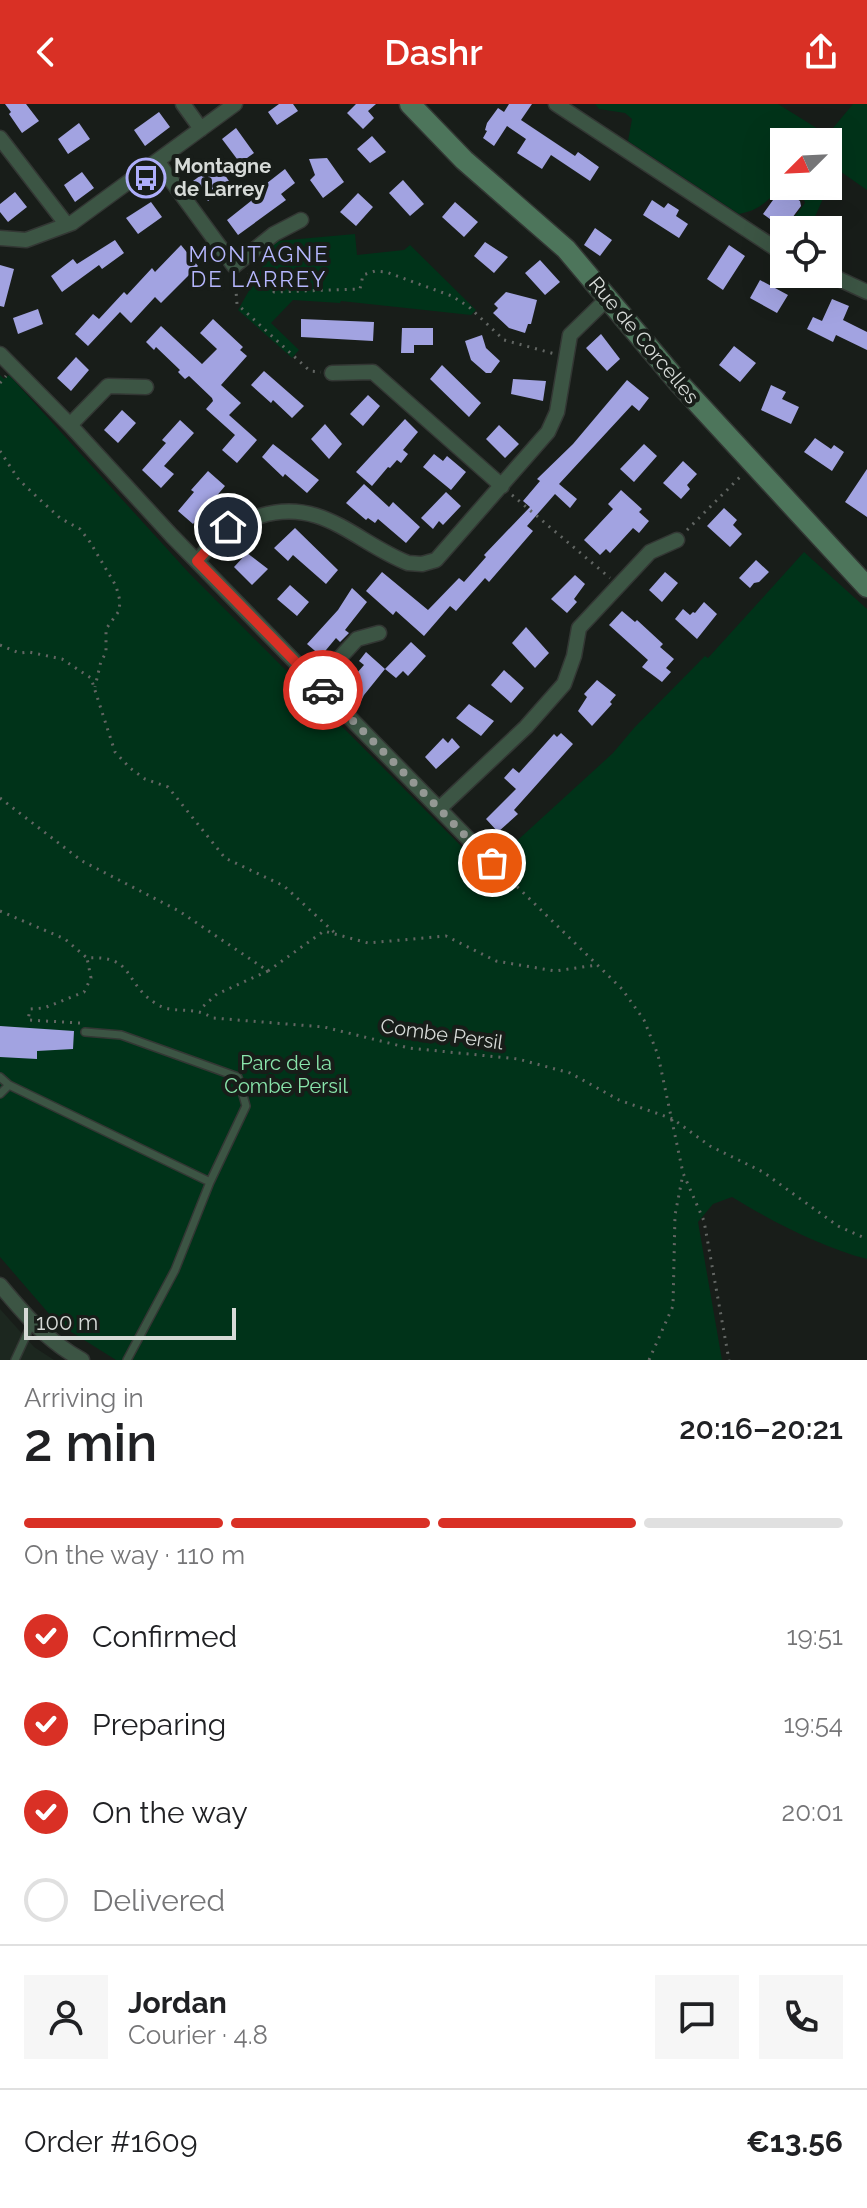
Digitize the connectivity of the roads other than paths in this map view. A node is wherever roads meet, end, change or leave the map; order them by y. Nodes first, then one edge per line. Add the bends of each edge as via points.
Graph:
1 (183, 104) edge
2 (235, 104) edge
3 (410, 104) edge
4 (556, 104) edge
5 (201, 129) junction
6 (0, 138) edge
7 (157, 161) junction
8 (301, 220) dead end
9 (67, 225) junction
10 (0, 238) edge
11 (770, 245) edge
12 (842, 280) edge
13 (867, 292) edge
14 (608, 298) junction
15 (0, 354) edge
16 (332, 373) road end
17 (146, 387) dead end
18 (70, 425) junction
19 (502, 486) junction
20 (677, 540) road end
21 (197, 561) junction
22 (867, 587) edge
23 (379, 633) dead end
24 (317, 683) junction
25 (440, 808) junction
26 (492, 863) road end
27 (85, 1032) road end
28 (0, 1077) edge
29 (9, 1085) junction
30 (0, 1094) edge
31 (210, 1182) junction
32 (0, 1285) edge
33 (32, 1323) junction
34 (14, 1360) edge
35 (82, 1360) edge
36 (127, 1360) edge

1 - 5 street
2 - 5 street
3 - 14 main road, Rue de Corcelles via 464,160 549,232
4 - 11 street
5 - 7 street
6 - 9 street
7 - 8 street via 234,266
7 - 9 street
9 - 10 street via 26,240
12 - 13 street
14 - 19 street via 570,335 555,420
14 - 22 main road, Rue de Corcelles via 753,466
15 - 18 street
16 - 19 street via 373,372
17 - 18 street via 108,386
18 - 21 street
19 - 21 street via 443,555 430,563 403,561 325,518 288,510 232,525
20 - 25 street via 650,552 579,628 564,684
21 - 24 street
23 - 24 street via 357,639
24 - 25 street
25 - 26 street
27 - 31 lane via 121,1035 238,1077 246,1106
28 - 29 lane
29 - 30 lane
29 - 31 lane
31 - 36 lane via 175,1270
32 - 33 street
33 - 34 lane
33 - 35 street

